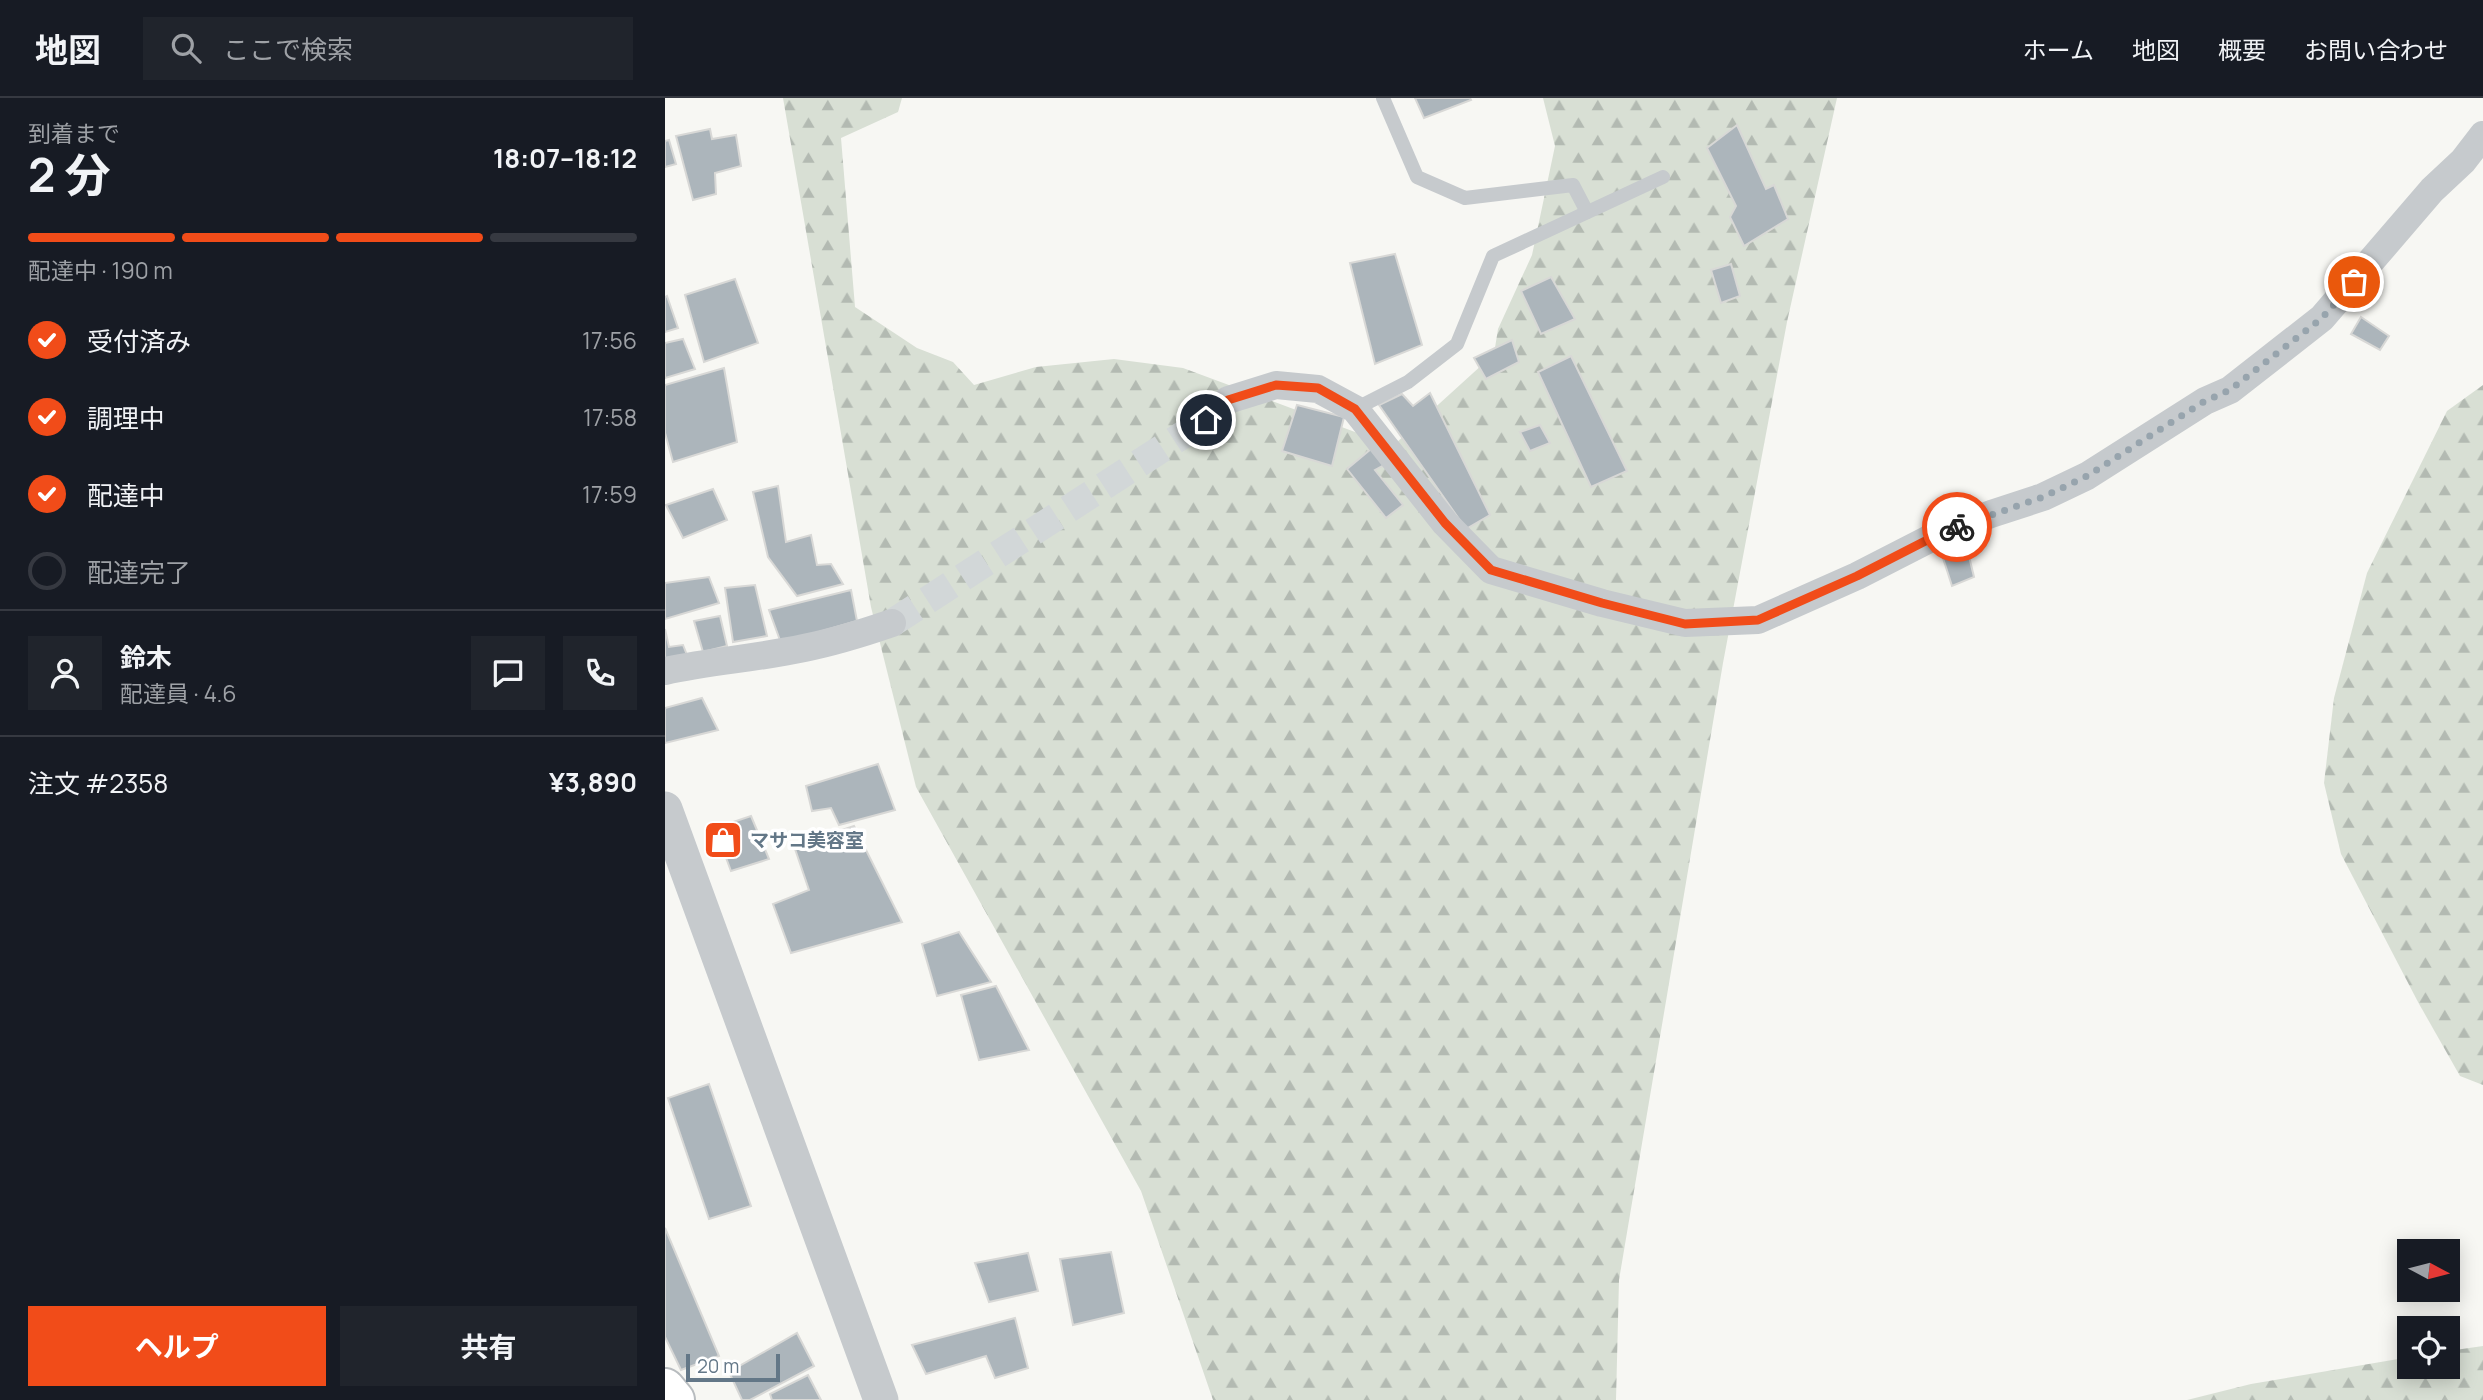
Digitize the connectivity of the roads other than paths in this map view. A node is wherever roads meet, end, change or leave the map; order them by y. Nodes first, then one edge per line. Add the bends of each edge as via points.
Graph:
1 (1383, 98) edge
2 (2483, 135) edge
3 (1663, 177) dead end
4 (1587, 212) junction
5 (1355, 409) junction
6 (1206, 420) tunnel mouth
7 (892, 623) tunnel mouth
8 (665, 671) edge
9 (665, 809) edge
10 (665, 1388) edge
11 (675, 1400) edge
12 (881, 1400) edge

1 - 4 lane via 1416,177 1465,198 1573,185
2 - 5 street via 2322,318 2230,390 2087,476 1937,535 1758,620 1685,624 1491,570 1445,523
3 - 4 lane
4 - 5 lane via 1493,256 1457,344 1408,382
5 - 6 street via 1318,388 1276,385 1228,400
7 - 8 street via 802,649
9 - 12 street
10 - 11 highway

